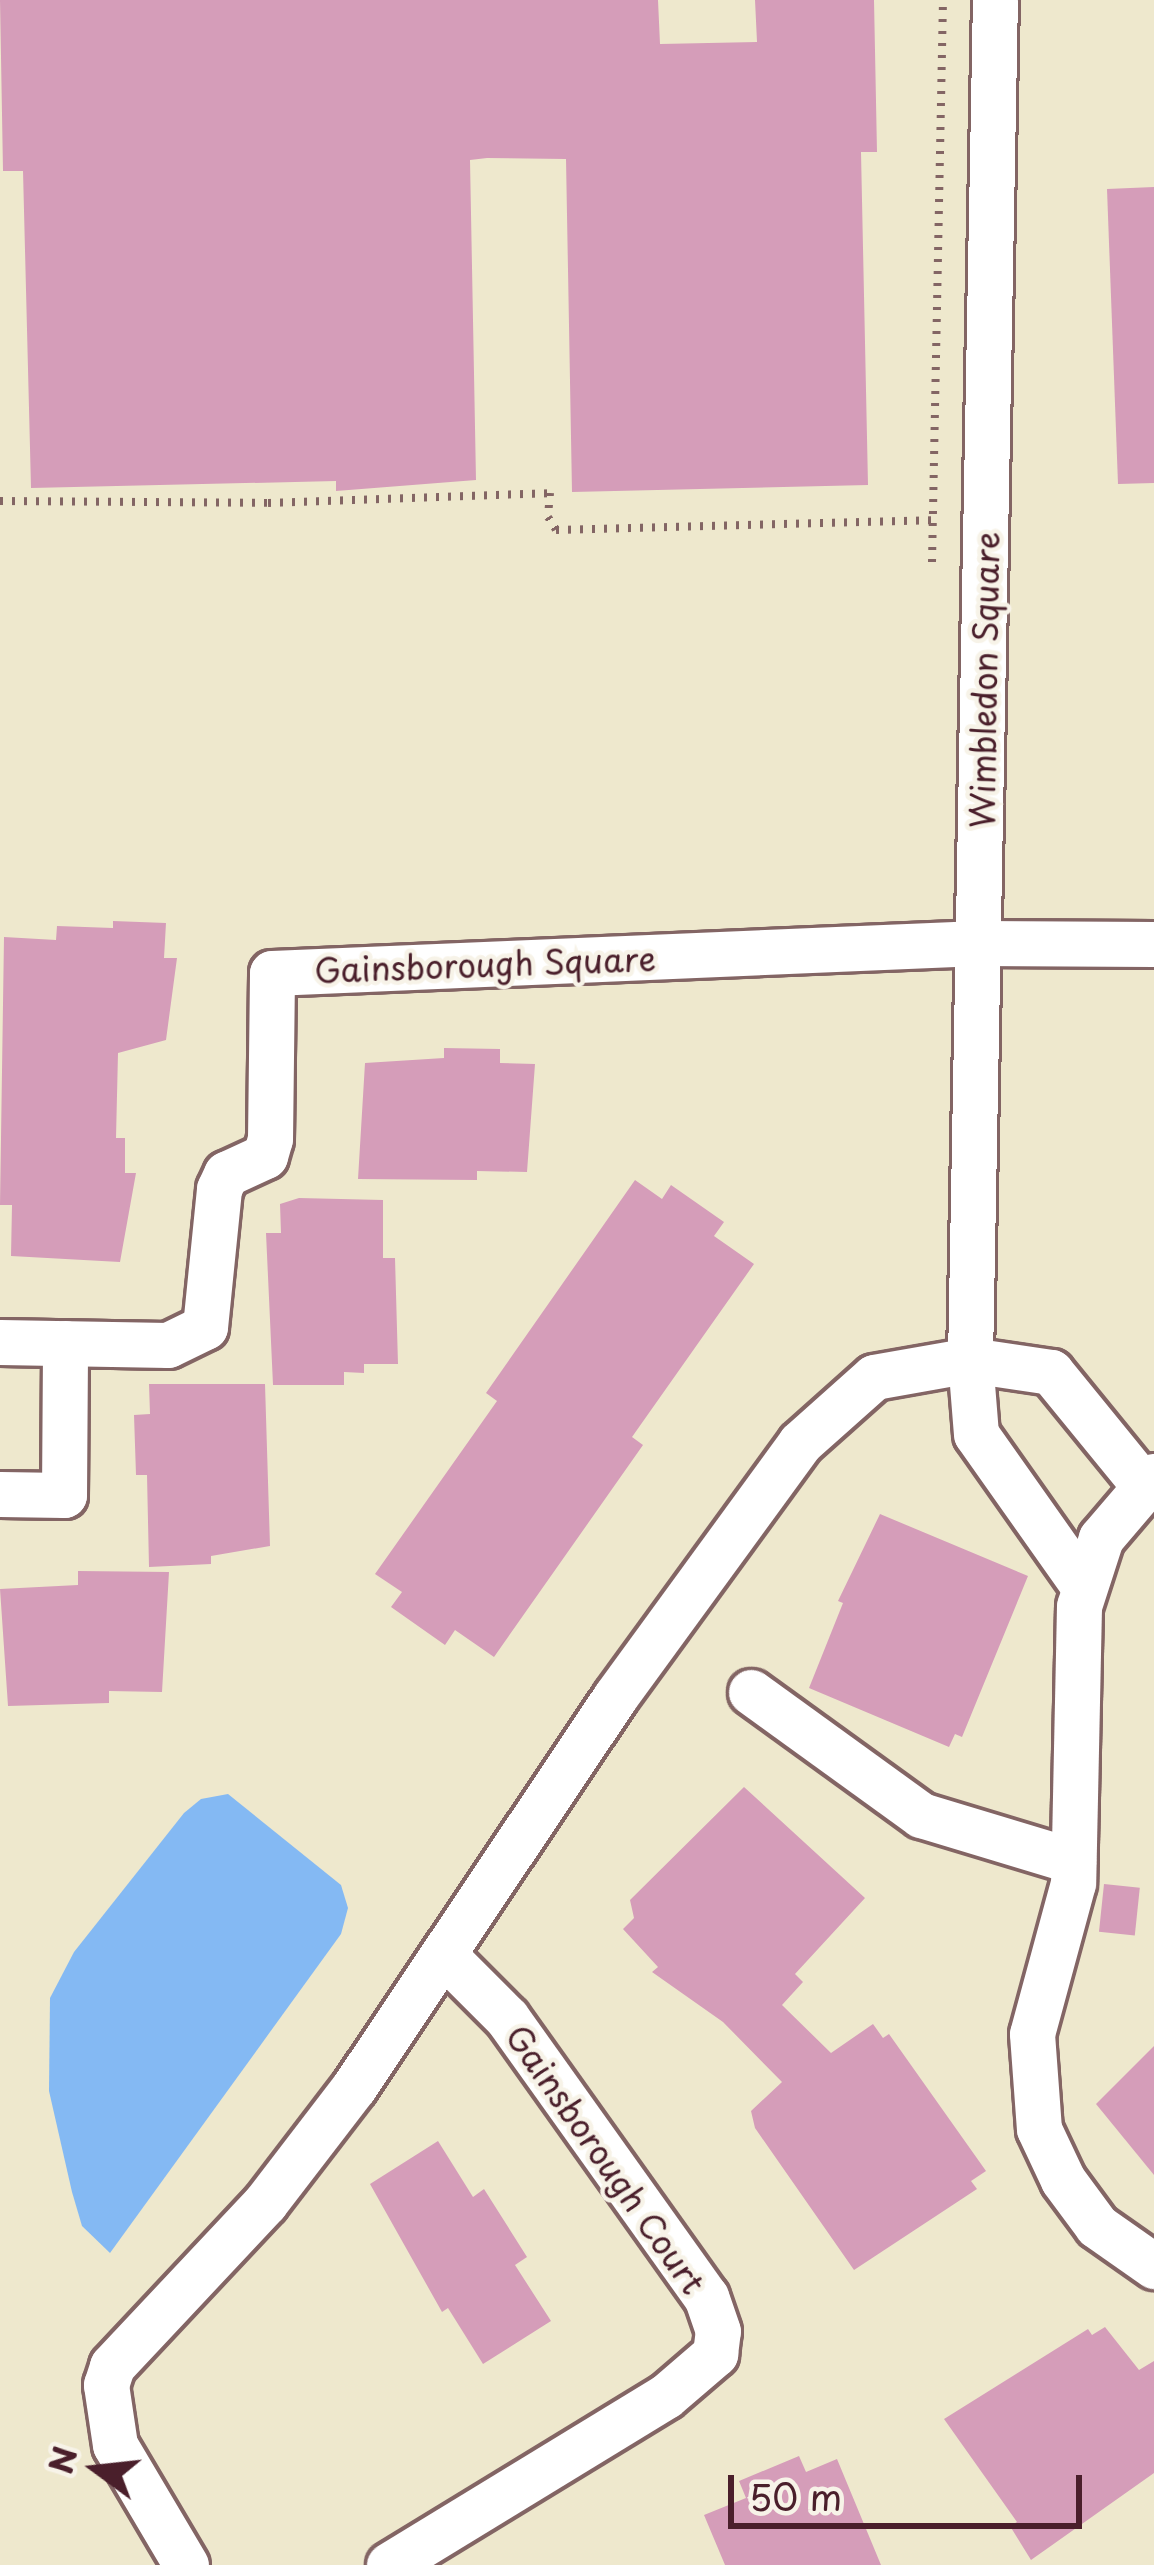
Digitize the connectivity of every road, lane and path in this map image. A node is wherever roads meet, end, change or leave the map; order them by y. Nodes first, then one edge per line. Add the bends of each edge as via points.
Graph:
1 (944, 0) edge
2 (995, 0) edge
3 (0, 501) edge
4 (932, 520) junction
5 (932, 562) dead end
6 (978, 943) junction
7 (1154, 944) edge
8 (0, 1342) edge
9 (65, 1343) junction
10 (970, 1360) junction
11 (1148, 1480) edge
12 (0, 1494) edge
13 (1084, 1587) junction
14 (751, 1692) dead end
15 (1073, 1861) junction
16 (446, 1957) junction
17 (1154, 2266) edge
18 (186, 2565) edge
19 (389, 2565) edge

1 - 4 path
2 - 6 street, Wimbledon Square
3 - 4 path via 550,493 556,530
4 - 5 path
6 - 7 street, Gainsborough Square
6 - 9 street, Gainsborough Square via 272,973 270,1139 265,1156 226,1174 219,1189 205,1328 168,1345
6 - 10 street, Wimbledon Square
8 - 9 street, Gainsborough Square
9 - 12 street via 64,1495
10 - 11 street via 1052,1372
10 - 13 street, Wimbledon Square via 976,1434
10 - 16 street via 874,1377 800,1443 615,1697
11 - 13 street via 1102,1538
13 - 15 street
14 - 15 street via 921,1814
15 - 17 street via 1032,2034 1036,2113 1063,2180 1097,2226
16 - 18 street via 265,2203 112,2366 106,2385 115,2445
16 - 19 street, Gainsborough Court via 507,2018 706,2297 718,2331 715,2354 666,2396

